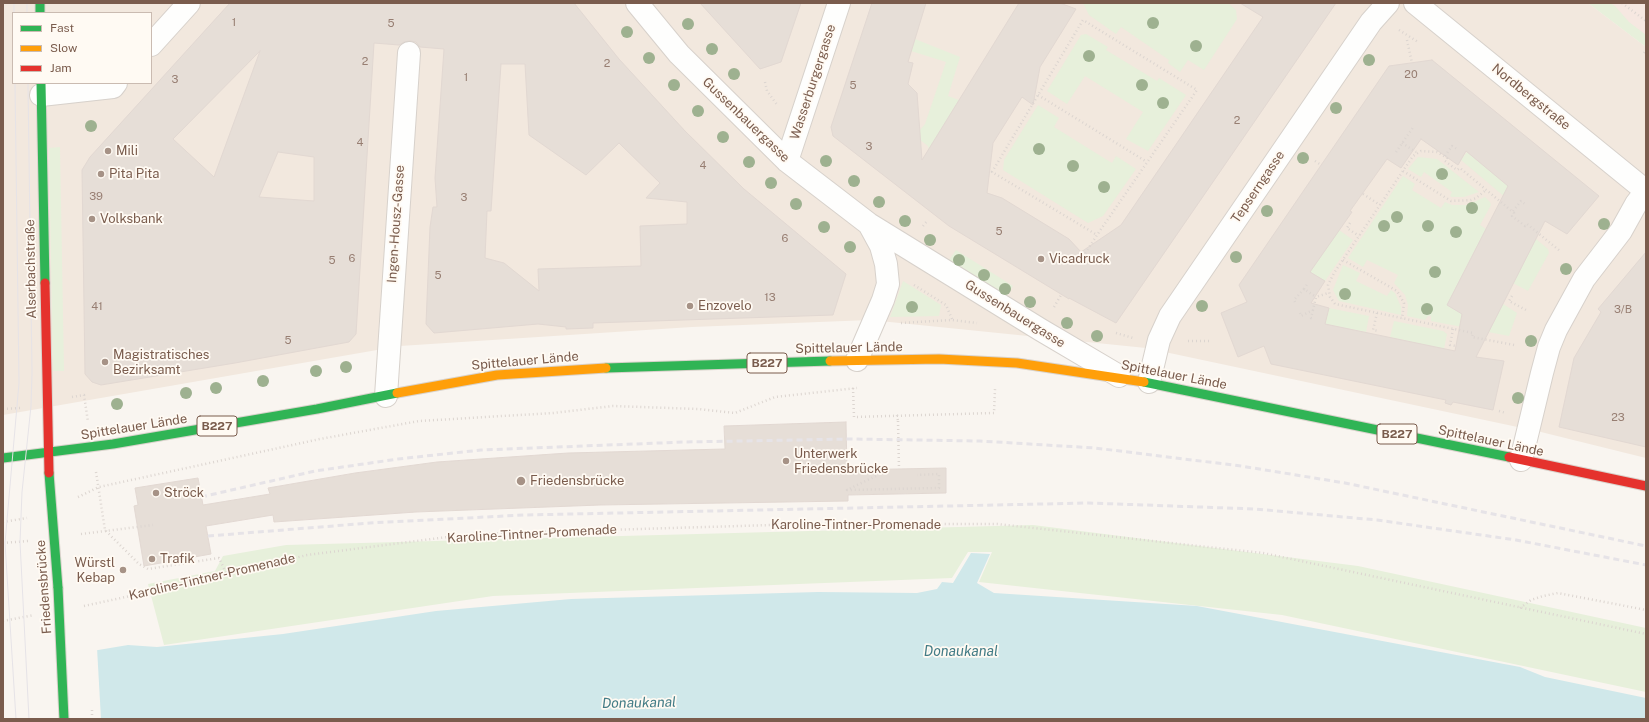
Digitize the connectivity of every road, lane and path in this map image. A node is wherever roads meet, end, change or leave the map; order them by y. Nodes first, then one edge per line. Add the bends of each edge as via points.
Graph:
1 (189, 3) edge
2 (637, 3) edge
3 (839, 3) edge
4 (1388, 3) edge
5 (1415, 3) edge
6 (1622, 3) edge
7 (1646, 21) edge
8 (1407, 40) dead end
9 (152, 44) edge
10 (409, 53) dead end
11 (1412, 63) dead end
12 (115, 84) edge
13 (41, 89) edge
14 (1038, 95) junction
15 (1414, 126) dead end
16 (1402, 143) junction
17 (1457, 149) dead end
18 (1396, 152) dead end
19 (1416, 152) junction
20 (1445, 156) junction
21 (787, 161) junction
22 (1315, 161) dead end
23 (1147, 162) junction
24 (1321, 165) dead end
25 (1403, 171) junction
26 (1486, 190) junction
27 (1646, 191) edge
28 (1363, 194) dead end
29 (1525, 204) dead end
30 (1380, 205) junction
31 (1513, 212) junction
32 (927, 220) dead end
33 (1350, 223) dead end
34 (869, 224) junction
35 (1097, 235) junction
36 (1359, 236) junction
37 (909, 249) junction
38 (1560, 251) dead end
39 (1081, 260) dead end
40 (1343, 260) junction
41 (1308, 283) dead end
42 (913, 284) dead end
43 (1304, 289) junction
44 (1328, 293) junction
45 (1512, 296) dead end
46 (1316, 297) junction
47 (1295, 302) dead end
48 (1313, 310) junction
49 (1526, 310) dead end
50 (1300, 313) dead end
51 (1376, 313) junction
52 (1314, 319) dead end
53 (1402, 319) junction
54 (952, 320) junction
55 (980, 322) dead end
56 (900, 323) dead end
57 (1453, 329) junction
58 (1379, 331) dead end
59 (1514, 345) dead end
60 (1456, 346) dead end
61 (857, 360) junction
62 (1122, 377) junction
63 (1149, 382) junction
64 (995, 387) dead end
65 (853, 388) junction
66 (861, 388) dead end
67 (386, 396) junction
68 (9, 409) dead end
69 (3, 410) edge
70 (897, 416) junction
71 (48, 454) junction
72 (3, 458) edge
73 (1521, 460) junction
74 (899, 469) dead end
75 (917, 475) dead end
76 (876, 476) dead end
77 (1646, 486) edge
78 (154, 525) dead end
79 (105, 530) junction
80 (34, 540) dead end
81 (3, 543) edge
82 (227, 575) junction
83 (78, 607) dead end
84 (1520, 608) junction
85 (1646, 610) edge
86 (40, 614) dead end
87 (3, 621) edge
88 (1646, 634) edge
89 (64, 719) edge

1 - 9 street
2 - 21 street, Gussenbauergasse via 679,54
3 - 21 street, Wasserburgergasse
4 - 63 street, Tepserngasse via 1370,22 1170,316 1159,340
5 - 27 street, Nordbergstraße
6 - 7 path
8 - 11 path
10 - 67 street, Ingen-Housz-Gasse
12 - 13 street via 113,87
13 - 71 main road, Alserbachstraße
14 - 23 path
14 - 23 path via 1083,20 1197,90
14 - 35 path via 992,172
15 - 16 path
16 - 18 path
16 - 19 path
17 - 20 path via 1452,146
19 - 20 path via 1432,151
19 - 25 path
20 - 26 path via 1445,161 1458,170 1460,168
21 - 34 street, Gussenbauergasse
22 - 24 path
23 - 35 path
25 - 26 path via 1451,201 1471,200
25 - 30 path
26 - 31 path
27 - 73 street via 1621,231 1584,279 1548,347
28 - 30 path
29 - 31 path via 1521,201
30 - 36 path
31 - 38 path via 1512,216 1516,221 1525,226 1527,224
32 - 37 path
33 - 36 path via 1347,228
34 - 37 street, Gussenbauergasse
34 - 61 street, Gussenbauergasse via 885,258 888,284
35 - 39 path
36 - 40 path
37 - 62 street, Gussenbauergasse
40 - 44 path via 1331,280
40 - 53 path via 1400,294 1404,303
41 - 43 path
42 - 54 path via 946,305
43 - 46 path
43 - 47 path
44 - 46 path
44 - 51 path via 1335,304
45 - 49 path via 1509,301
46 - 48 path
48 - 50 path via 1301,316
48 - 52 path via 1311,318
51 - 53 path
51 - 58 path via 1373,330
53 - 57 path
54 - 55 path
54 - 56 path
57 - 59 path via 1473,333 1472,337
57 - 60 path via 1450,346
61 - 62 main road, Spittelauer Lände / B227 via 979,361 1033,365
61 - 67 main road, Spittelauer Lände / B227 via 532,371 472,378
62 - 63 main road, Spittelauer Lände / B227
63 - 73 main road, Spittelauer Lände / B227
64 - 70 path via 994,413
65 - 66 path
65 - 70 path via 854,417
65 - 79 path via 775,397 735,413 613,406 553,413 419,421 99,487
67 - 71 main road, Spittelauer Lände / B227
68 - 69 path
70 - 74 path, bridge
71 - 72 main road, B227
71 - 89 main road, Friedensbrücke, bridge
73 - 77 main road, Spittelauer Lände / B227
75 - 76 path via 939,474 939,488 847,490
78 - 79 path
79 - 82 path via 139,564 148,569 219,558
80 - 81 path
82 - 83 path, Karoline-Tintner-Promenade
82 - 84 path, Karoline-Tintner-Promenade via 308,555 471,534 806,524 997,524 1263,554
84 - 85 path via 1531,600 1558,593
84 - 88 path, Karoline-Tintner-Promenade
86 - 87 path

